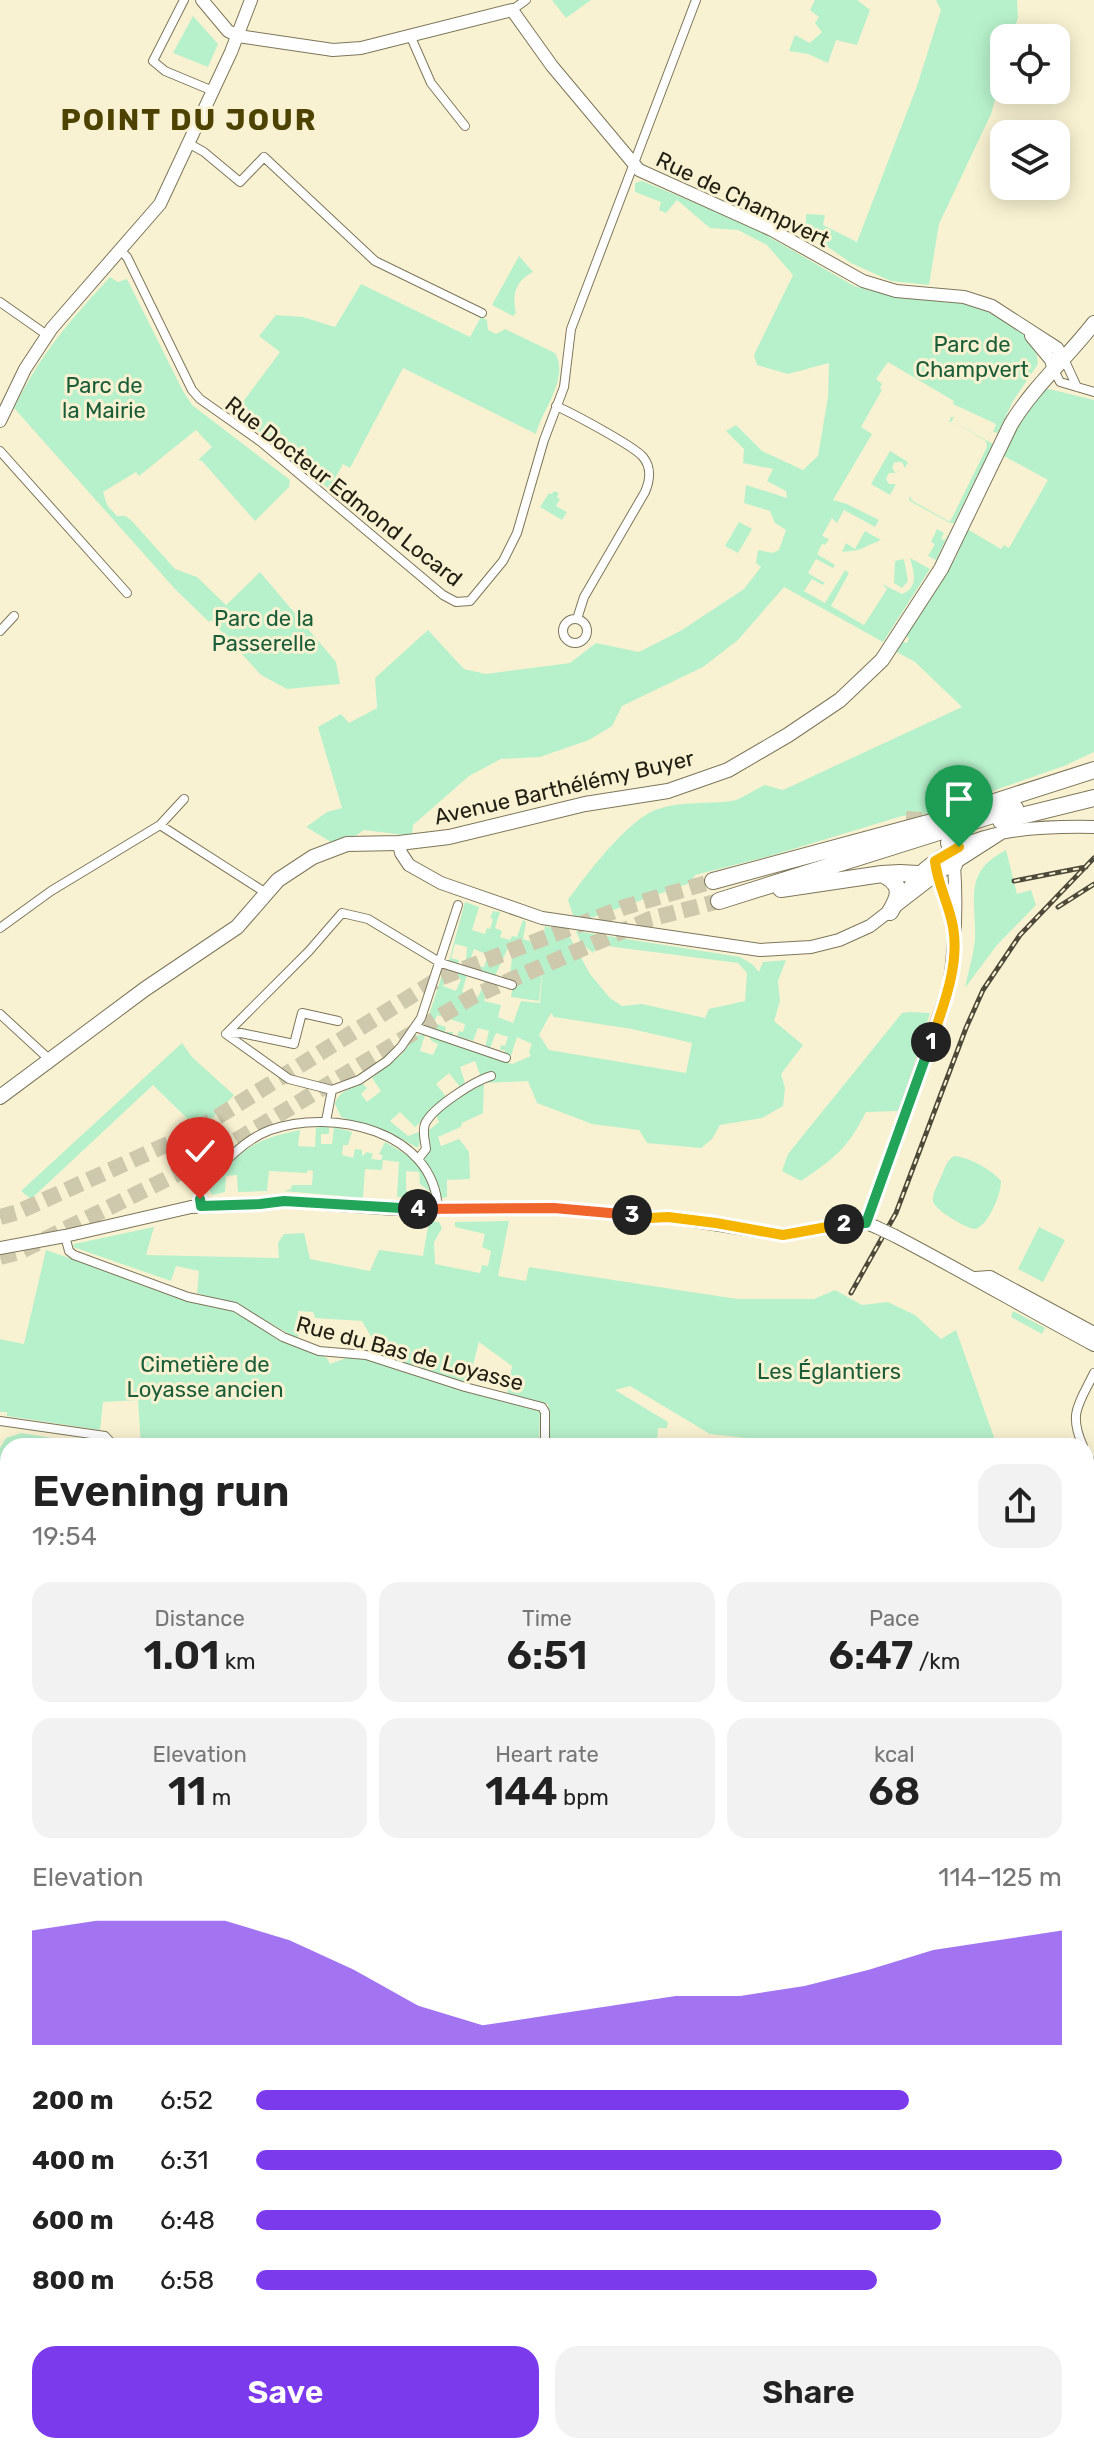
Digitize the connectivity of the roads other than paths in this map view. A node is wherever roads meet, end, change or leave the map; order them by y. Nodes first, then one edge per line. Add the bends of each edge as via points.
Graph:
1 (184, 0) edge
2 (202, 0) edge
3 (251, 0) edge
4 (526, 0) edge
5 (696, 0) edge
6 (512, 10) junction
7 (410, 35) junction
8 (238, 36) junction
9 (213, 91) junction
10 (465, 126) dead end
11 (188, 143) junction
12 (633, 163) junction
13 (121, 251) junction
14 (0, 302) edge
15 (482, 313) dead end
16 (1094, 323) edge
17 (47, 335) junction
18 (1059, 365) junction
19 (1077, 387) junction
20 (1094, 392) edge
21 (556, 406) junction
22 (0, 421) edge
23 (0, 451) edge
24 (127, 593) dead end
25 (14, 616) dead end
26 (577, 619) dead end
27 (1, 627) edge
28 (1094, 758) edge
29 (1094, 770) edge
30 (1094, 780) edge
31 (1094, 798) edge
32 (184, 799) dead end
33 (1002, 800) junction
34 (906, 819) tunnel mouth
35 (160, 825) junction
36 (1094, 827) edge
37 (418, 841) junction
38 (399, 843) junction
39 (905, 843) junction
40 (952, 853) junction
41 (797, 858) junction
42 (414, 869) junction
43 (882, 874) junction
44 (931, 880) junction
45 (713, 881) tunnel mouth
46 (764, 887) junction
47 (266, 893) junction
48 (719, 901) tunnel mouth
49 (458, 905) dead end
50 (890, 912) junction
51 (0, 928) edge
52 (954, 932) junction
53 (441, 963) junction
54 (512, 985) dead end
55 (0, 1014) edge
56 (338, 1021) dead end
57 (415, 1027) junction
58 (226, 1034) junction
59 (506, 1058) dead end
60 (50, 1060) junction
61 (491, 1076) dead end
62 (332, 1090) junction
63 (0, 1097) edge
64 (326, 1121) junction
65 (419, 1158) junction
66 (201, 1206) junction
67 (438, 1209) junction
68 (871, 1225) junction
69 (65, 1236) junction
70 (0, 1248) edge
71 (975, 1278) junction
72 (1094, 1333) edge
73 (1094, 1345) edge
74 (1094, 1373) edge
75 (0, 1421) edge
76 (107, 1438) edge
77 (545, 1438) edge
78 (1080, 1438) edge

1 - 9 street via 153,61
2 - 8 main road
3 - 8 main road
4 - 6 street
5 - 12 street, Rue Docteur Edmond Locard
6 - 7 main road
6 - 12 main road, Rue de Champvert
7 - 8 main road via 341,50
7 - 10 street via 431,83
8 - 9 main road
9 - 11 main road
11 - 13 main road via 160,204
11 - 15 street via 240,182 264,157 375,261
12 - 18 main road, Rue de Champvert via 863,281 896,291 978,301 1022,324
12 - 21 street, Rue Docteur Edmond Locard via 571,329
13 - 17 main road
13 - 21 street, Rue Docteur Edmond Locard via 200,399 261,442 451,600 462,603 476,596 512,547
14 - 17 street
16 - 18 main road, Avenue Barthélémy Buyer
17 - 22 main road
18 - 19 street
18 - 19 street via 1060,382
18 - 37 main road, Avenue Barthélémy Buyer via 1011,424 950,553 898,637 872,672 840,700 761,753 700,781
19 - 20 street
21 - 26 street via 642,455 650,472 645,492 584,597
23 - 24 street
25 - 27 street
28 - 33 highway
29 - 33 highway
30 - 39 highway
31 - 39 highway
32 - 35 street
33 - 41 highway
34 - 41 highway via 806,848
35 - 47 street
35 - 51 street
36 - 40 main road via 1024,828 977,840
37 - 38 main road, Avenue Barthélémy Buyer
37 - 42 main road via 411,860
38 - 42 main road
38 - 47 main road, Avenue Barthélémy Buyer via 332,848 291,870
39 - 46 highway
40 - 44 main road
40 - 52 main road
41 - 45 highway
42 - 50 main road via 463,893 542,918 760,950 839,940
43 - 44 highway
43 - 46 highway via 786,889
43 - 50 highway via 899,888
44 - 50 main road
44 - 52 main road
46 - 48 highway
47 - 60 main road, Avenue Barthélémy Buyer via 237,927
49 - 53 street
52 - 68 main road via 949,987
53 - 54 street
53 - 57 street
53 - 58 street via 368,919 342,913
55 - 60 street
56 - 58 street via 302,1013 294,1044
57 - 59 street
57 - 62 street via 387,1061
58 - 62 street via 289,1079
60 - 63 main road, Avenue Barthélémy Buyer
61 - 65 street via 465,1088 427,1119 426,1149
62 - 64 street
64 - 65 street via 374,1131
64 - 66 street via 271,1130 249,1140 200,1189
65 - 67 street via 429,1172
66 - 67 main road via 284,1201
66 - 69 main road
67 - 68 main road via 566,1209 668,1217 783,1235 847,1223
68 - 71 main road, bridge
69 - 70 main road
69 - 77 street, Rue du Bas de Loyasse via 71,1254 188,1297 235,1307 283,1337 319,1351 366,1355 542,1407
71 - 72 main road via 990,1277
71 - 73 main road
74 - 78 street via 1074,1418
75 - 76 street

